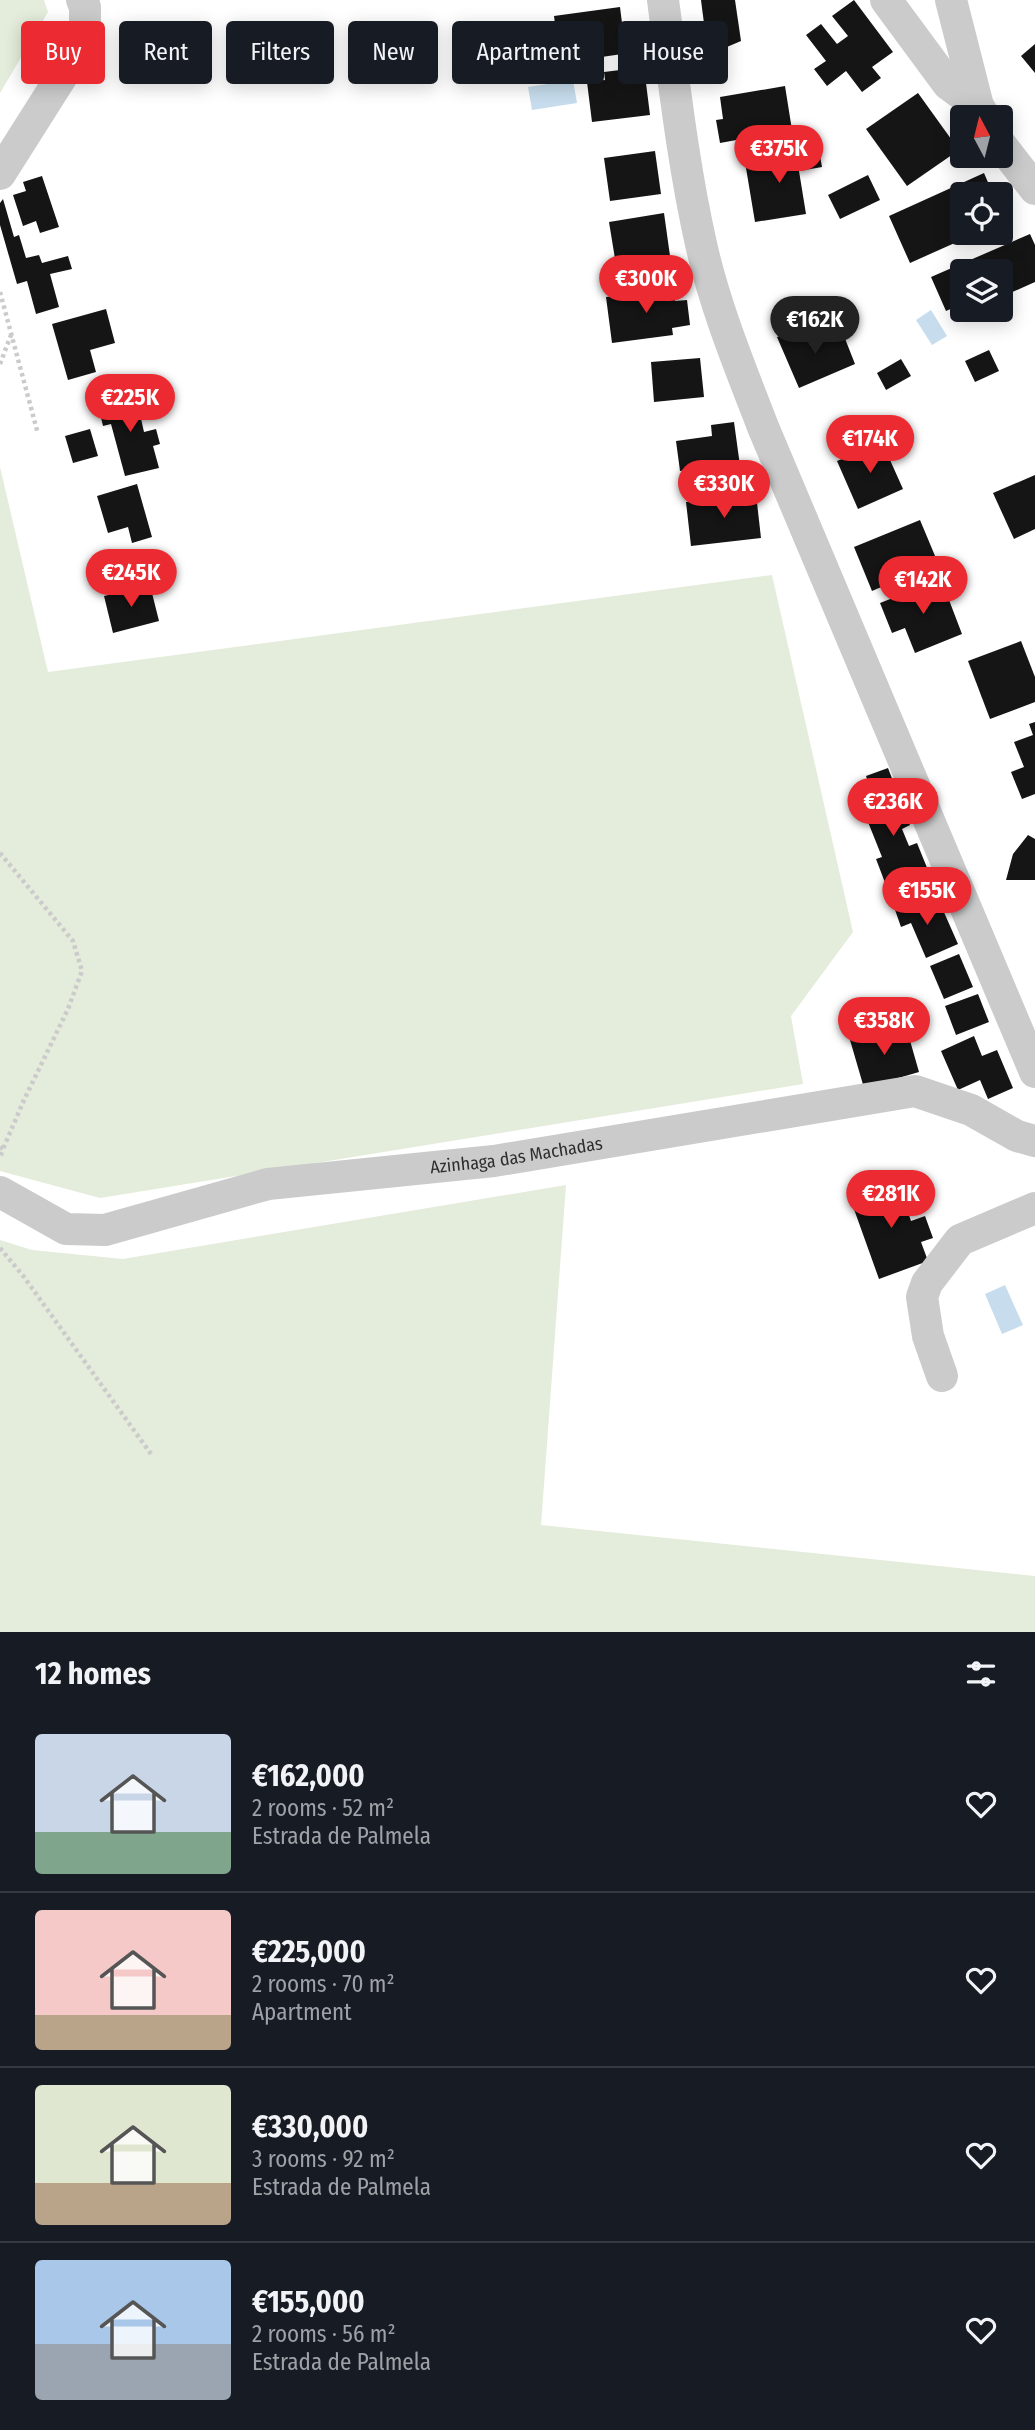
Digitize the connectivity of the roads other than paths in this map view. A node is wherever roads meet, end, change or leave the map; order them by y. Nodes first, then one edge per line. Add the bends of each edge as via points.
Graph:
1 (663, 0) edge
2 (951, 0) edge
3 (89, 2) edge
4 (888, 4) edge
5 (973, 105) edge
6 (979, 105) edge
7 (1013, 161) edge
8 (0, 174) edge
9 (1035, 189) edge
10 (1035, 1072) edge
11 (1035, 1141) edge
12 (0, 1192) edge
13 (1035, 1208) edge
14 (942, 1376) dead end

1 - 10 street via 685,162 724,326
2 - 6 street
3 - 8 street via 85,30 74,57
4 - 5 street via 948,84
7 - 9 street
11 - 12 street, Azinhaga das Machadas via 971,1110 915,1091 494,1161 268,1184 105,1230 66,1229
13 - 14 street via 960,1240 927,1283 922,1297 928,1336

